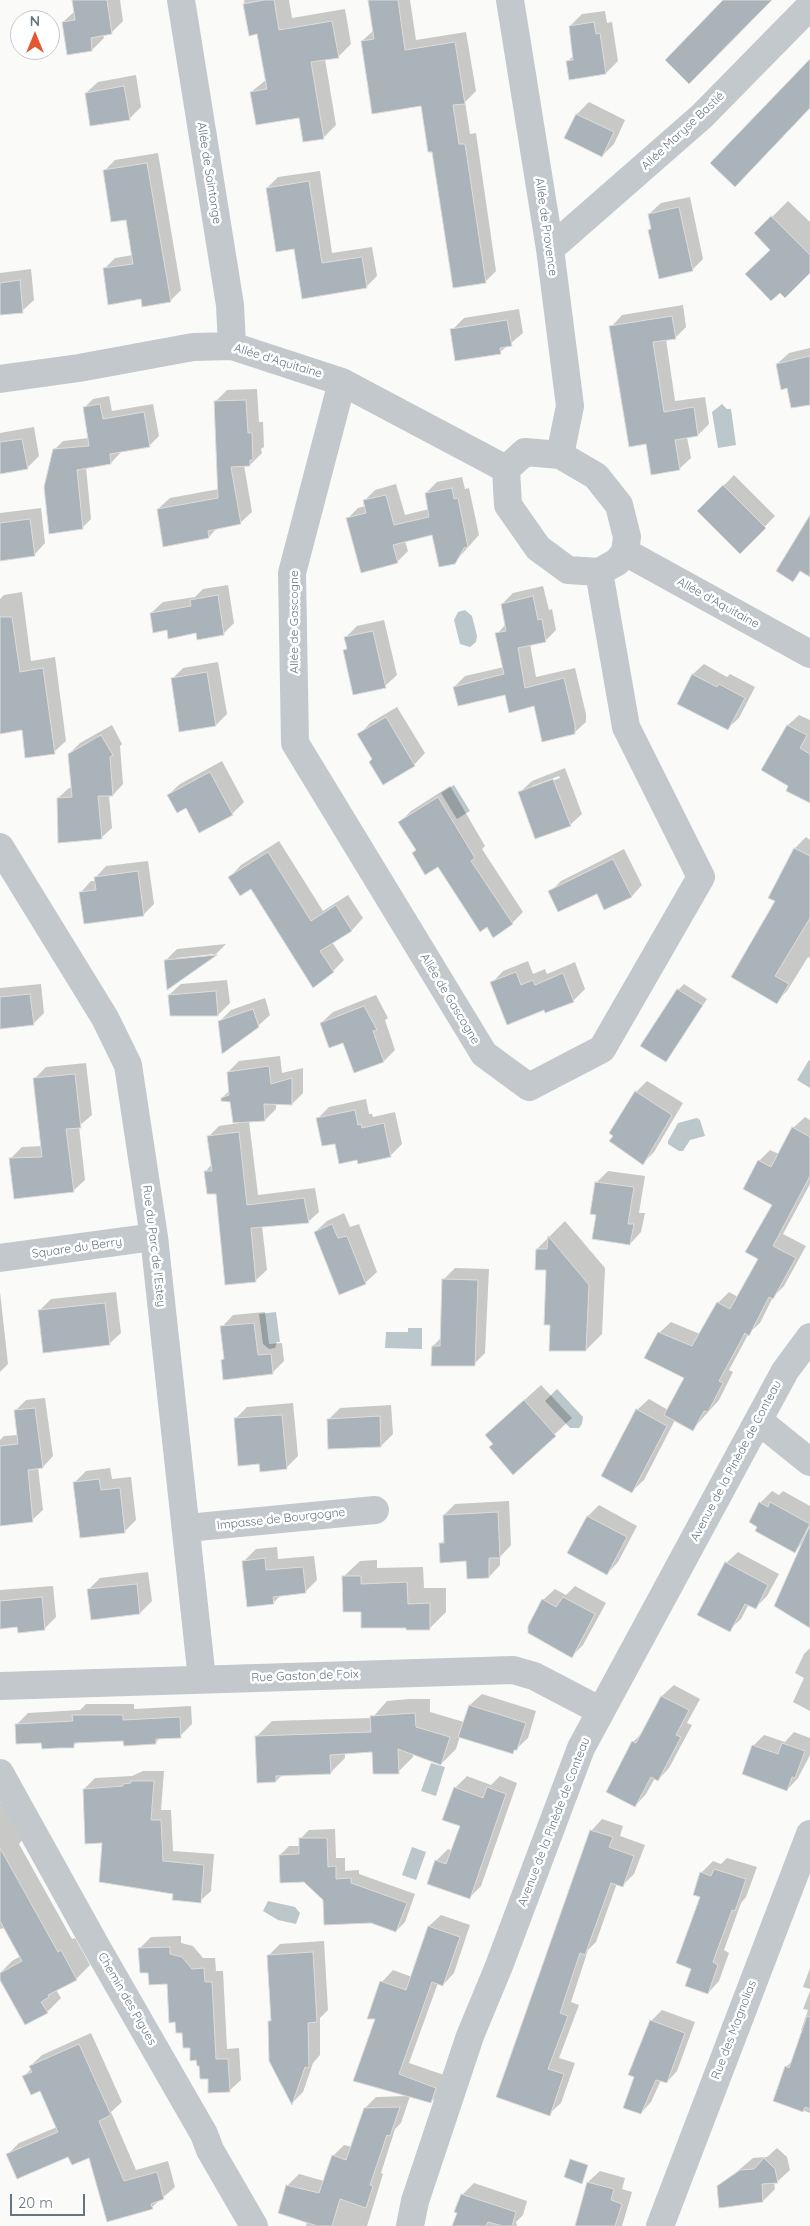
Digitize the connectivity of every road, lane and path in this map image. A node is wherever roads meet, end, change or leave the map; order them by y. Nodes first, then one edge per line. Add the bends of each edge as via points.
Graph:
1 (181, 0) edge
2 (510, 0) edge
3 (810, 6) edge
4 (550, 250) junction
5 (232, 346) junction
6 (0, 379) edge
7 (342, 382) junction
8 (560, 455) junction
9 (506, 469) junction
10 (625, 552) junction
11 (599, 572) junction
12 (810, 654) edge
13 (0, 847) edge
14 (154, 1237) junction
15 (0, 1258) edge
16 (810, 1337) edge
17 (759, 1421) junction
18 (810, 1462) edge
19 (375, 1510) dead end
20 (187, 1528) junction
21 (202, 1679) junction
22 (0, 1686) edge
23 (601, 1711) junction
24 (0, 1773) edge
25 (810, 1834) edge
26 (254, 2226) edge
27 (410, 2226) edge
28 (660, 2226) edge

1 - 5 street, Allée de Saintonge via 230,305
2 - 4 street, Allée de Provence
3 - 4 street, Allée Maryse Bastié via 702,116
4 - 8 street, Allée de Provence via 570,406
5 - 6 street, Allée d'Aquitaine via 194,347
5 - 7 street, Allée d'Aquitaine
7 - 9 street, Allée d'Aquitaine
7 - 11 street, Allée de Gascogne via 292,573 295,743 484,1054 529,1087 602,1049 701,877 626,727
8 - 9 street via 525,452
8 - 10 street via 596,476 618,505 627,537
9 - 11 street via 508,505 538,548 568,570
10 - 11 street via 617,562
10 - 12 street, Allée d'Aquitaine
13 - 14 street, Rue du Parc de l'Estey via 105,1018 128,1065
14 - 15 street, Square du Berry
14 - 20 street, Rue du Parc de l'Estey
16 - 17 street, Avenue de la Pinède de Conteau via 785,1371
17 - 18 street
17 - 23 street, Avenue de la Pinède de Conteau
19 - 20 street, Impasse de Bourgogne
20 - 21 street, Rue du Parc de l'Estey
21 - 22 street, Rue Gaston de Foix
21 - 23 street, Rue Gaston de Foix via 513,1670 534,1676
23 - 27 street, Avenue de la Pinède de Conteau via 581,1748 470,2036 415,2201
24 - 26 street, Chemin des Pigues
25 - 28 street, Rue des Magnolias

